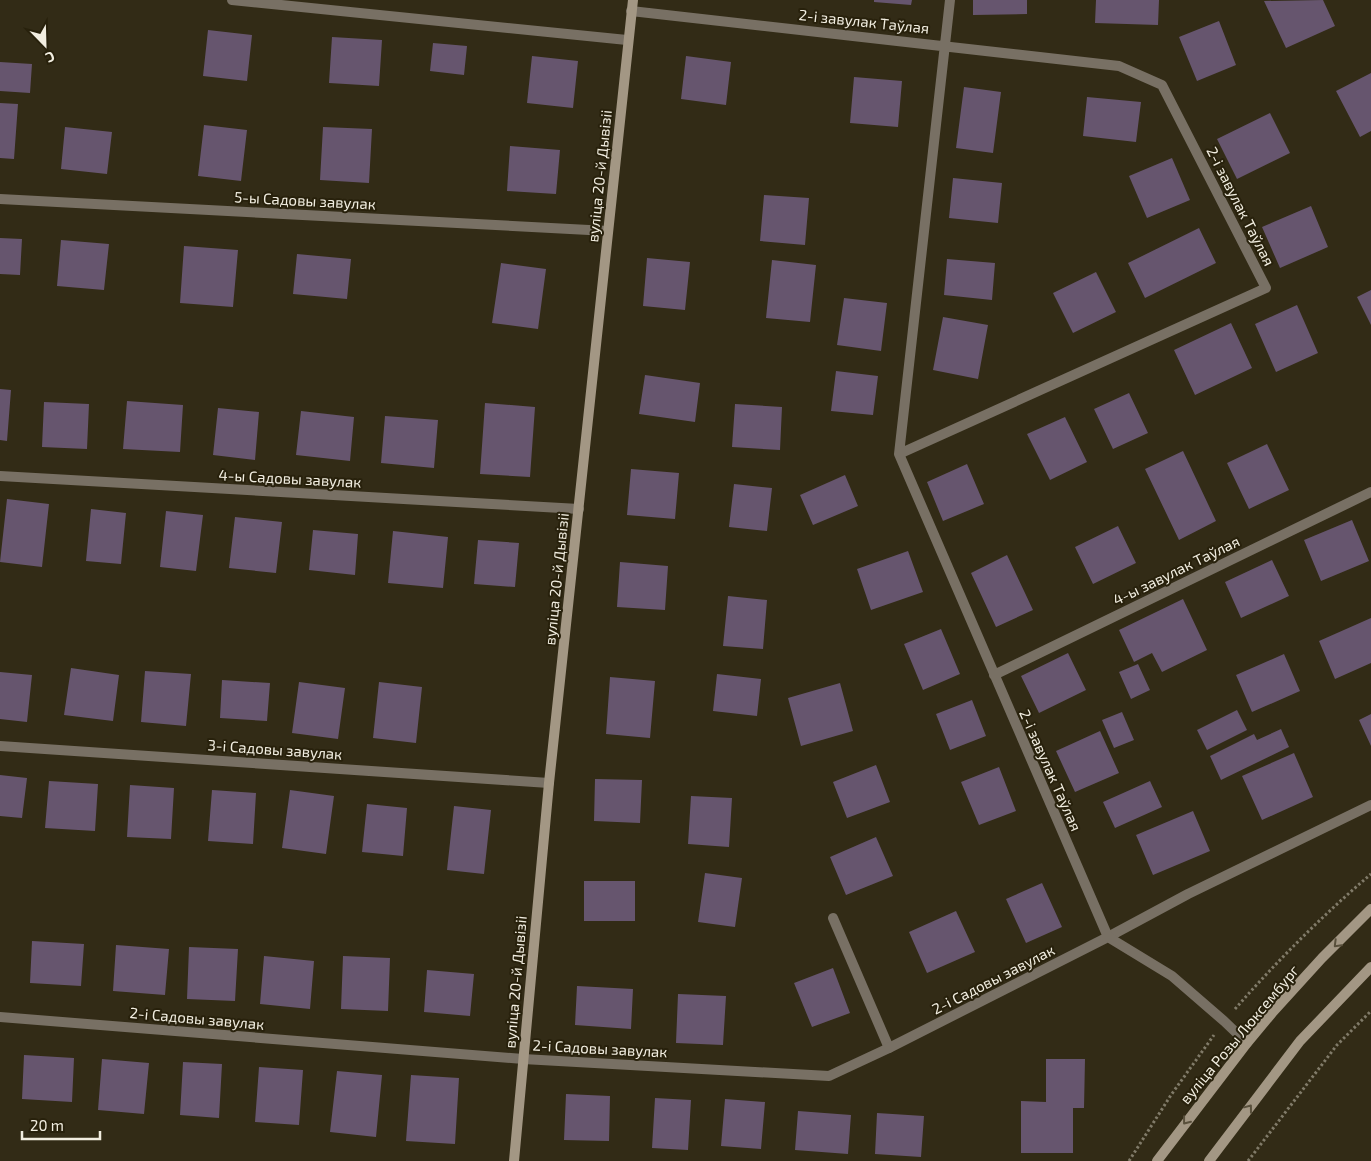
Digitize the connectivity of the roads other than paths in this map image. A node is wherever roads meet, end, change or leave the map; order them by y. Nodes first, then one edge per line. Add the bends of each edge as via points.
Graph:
1 (232, 0) edge
2 (632, 0) edge
3 (950, 0) edge
4 (631, 11) junction
5 (627, 40) junction
6 (944, 45) junction
7 (0, 199) edge
8 (608, 231) junction
9 (899, 454) junction
10 (0, 476) edge
11 (1371, 492) edge
12 (579, 509) junction
13 (994, 675) junction
14 (0, 746) edge
15 (549, 783) junction
16 (1371, 806) edge
17 (1371, 909) edge
18 (833, 918) dead end
19 (1108, 937) junction
20 (1371, 967) edge
21 (0, 1017) edge
22 (1247, 1043) junction
23 (890, 1048) junction
24 (523, 1059) junction
25 (514, 1161) edge
26 (1156, 1161) edge
27 (1209, 1161) edge

1 - 5 street
2 - 4 street, вуліца 20-й Дывізіі
3 - 6 street, 2-і завулак Таўлая
4 - 5 street, вуліца 20-й Дывізіі
4 - 6 street, 2-і завулак Таўлая
5 - 8 street, вуліца 20-й Дывізіі
6 - 9 street, 2-і завулак Таўлая
6 - 9 street, 2-і завулак Таўлая via 1119,66 1162,85 1266,288
7 - 8 street, 5-ы Садовы завулак
8 - 12 street, вуліца 20-й Дывізіі
9 - 13 street, 2-і завулак Таўлая
10 - 12 street, 4-ы Садовы завулак
11 - 13 street, 4-ы завулак Таўлая
12 - 15 street, вуліца 20-й Дывізіі
13 - 19 street, 2-і завулак Таўлая
14 - 15 street, 3-і Садовы завулак
15 - 24 street, вуліца 20-й Дывізіі
16 - 19 street, 2-і Садовы завулак via 1188,894
17 -> 22 street, вуліца Розы Люксембург via 1322,958
18 - 23 street
19 - 22 street via 1172,976
19 - 23 street, 2-і Садовы завулак
27 -> 20 street via 1300,1040
21 - 24 street, 2-і Садовы завулак
22 -> 26 street, вуліца Розы Люксембург
23 - 24 street, 2-і Садовы завулак via 829,1076
24 - 25 street, вуліца 20-й Дывізіі

